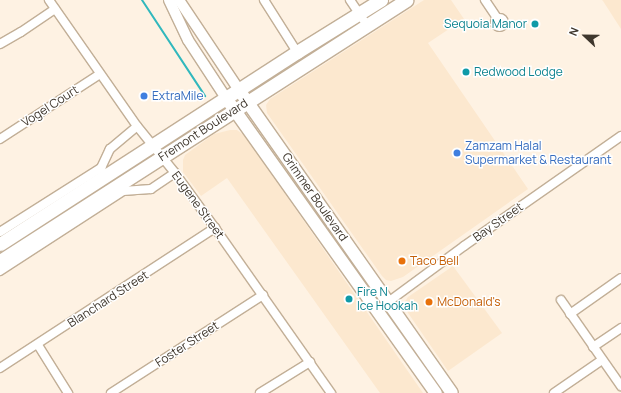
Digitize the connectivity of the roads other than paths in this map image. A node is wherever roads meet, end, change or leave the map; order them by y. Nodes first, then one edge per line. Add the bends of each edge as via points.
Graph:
1 (49, 0) edge
2 (169, 0) edge
3 (179, 0) edge
4 (264, 0) edge
5 (350, 0) edge
6 (382, 0) edge
7 (407, 0) edge
8 (485, 0) edge
9 (55, 8) junction
10 (497, 18) dead end
11 (363, 20) junction
12 (0, 44) edge
13 (297, 52) junction
14 (100, 74) junction
15 (239, 90) junction
16 (226, 98) junction
17 (247, 102) junction
18 (235, 110) junction
19 (137, 126) junction
20 (621, 136) edge
21 (0, 138) edge
22 (153, 146) junction
23 (162, 157) junction
24 (175, 173) junction
25 (215, 228) junction
26 (0, 232) edge
27 (0, 244) edge
28 (0, 261) edge
29 (0, 271) edge
30 (621, 278) edge
31 (263, 295) junction
32 (561, 300) dead end
33 (389, 301) junction
34 (378, 310) junction
35 (570, 314) junction
36 (621, 328) edge
37 (38, 345) junction
38 (593, 347) junction
39 (602, 360) junction
40 (310, 362) junction
41 (0, 368) edge
42 (620, 382) edge
43 (68, 393) edge
44 (111, 393) edge
45 (260, 393) edge
46 (331, 393) edge
47 (436, 393) edge
48 (452, 393) edge
49 (554, 393) edge

1 - 9 street, Eugene Street
2 - 16 street, Grimmer Boulevard via 188,40
3 - 15 street, Grimmer Boulevard
4 - 13 street
5 - 11 street
6 - 11 main road, Fremont Boulevard
7 - 11 main road, Fremont Boulevard
8 - 10 street
9 - 12 street
9 - 14 street, Eugene Street
11 - 13 main road, Fremont Boulevard
11 - 17 main road, Fremont Boulevard
13 - 15 main road, Fremont Boulevard
14 - 19 street, Eugene Street
14 - 21 street, Vogel Court
15 - 16 main road, Fremont Boulevard
15 - 17 main road, Grimmer Boulevard
16 - 18 main road, Grimmer Boulevard
16 - 22 main road, Fremont Boulevard
17 - 18 main road, Fremont Boulevard
17 - 33 main road, Grimmer Boulevard
18 - 23 main road, Fremont Boulevard
18 - 34 main road, Grimmer Boulevard
19 - 22 street, Eugene Street
19 - 26 street via 110,149 101,168
20 - 33 street, Bay Street
22 - 23 street, Eugene Street
22 - 27 main road, Fremont Boulevard
23 - 24 street, Eugene Street
23 - 28 main road, Fremont Boulevard
24 - 25 street, Eugene Street
24 - 29 street, Fremont Boulevard via 151,189 123,191
25 - 31 street, Eugene Street
25 - 37 street, Blanchard Street
30 - 35 street
31 - 40 street, Eugene Street
31 - 44 street, Foster Street
32 - 35 street
33 - 34 street, Bay Street
33 - 48 main road, Grimmer Boulevard
34 - 47 main road, Grimmer Boulevard
35 - 38 street
36 - 38 street
37 - 41 street, Blanchard Street
37 - 43 street
38 - 39 street
39 - 42 street
39 - 49 street
40 - 45 street
40 - 46 street, Eugene Street

